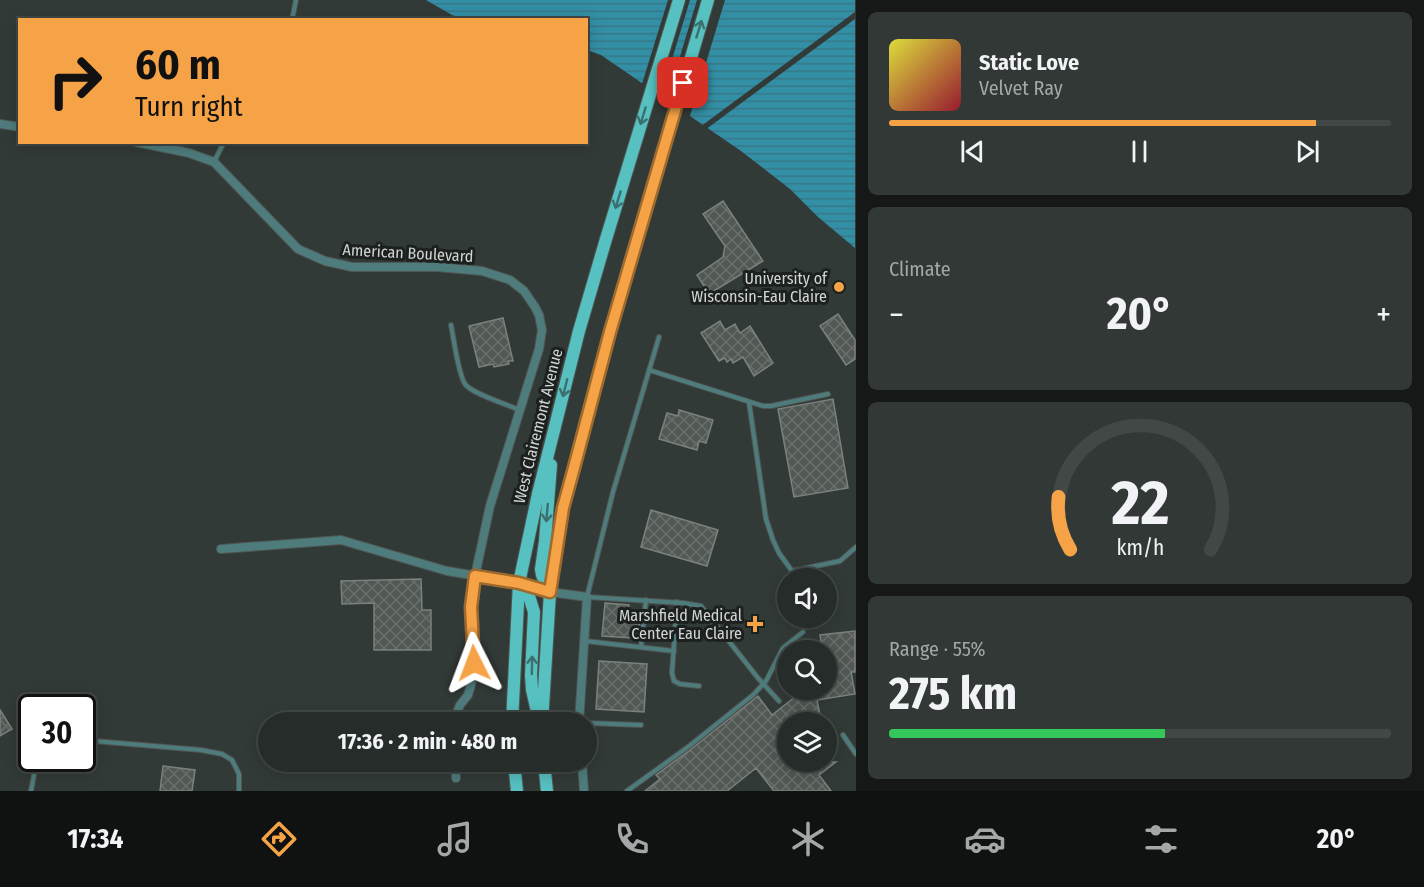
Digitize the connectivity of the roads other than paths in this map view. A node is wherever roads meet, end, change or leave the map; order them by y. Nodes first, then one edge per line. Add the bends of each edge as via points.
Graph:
1 (296, 0) edge
2 (679, 0) edge
3 (708, 0) edge
4 (292, 18) edge
5 (0, 124) edge
6 (18, 127) edge
7 (146, 144) edge
8 (223, 144) edge
9 (214, 162) junction
10 (451, 325) dead end
11 (659, 336) dead end
12 (650, 370) junction
13 (828, 394) dead end
14 (749, 402) junction
15 (520, 410) junction
16 (553, 434) junction
17 (855, 547) edge
18 (221, 549) dead end
19 (475, 576) junction
20 (519, 583) junction
21 (550, 592) junction
22 (587, 597) junction
23 (646, 600) junction
24 (677, 602) junction
25 (803, 632) dead end
26 (585, 641) junction
27 (641, 648) junction
28 (674, 651) junction
29 (764, 684) junction
30 (699, 686) dead end
31 (779, 701) dead end
32 (457, 712) edge
33 (513, 712) edge
34 (538, 712) edge
35 (542, 712) edge
36 (580, 712) edge
37 (597, 723) edge
38 (641, 725) dead end
39 (843, 735) dead end
40 (96, 741) edge
41 (855, 754) edge
42 (35, 772) edge
43 (456, 772) edge
44 (515, 772) edge
45 (545, 772) edge
46 (583, 772) edge
47 (456, 778) dead end
48 (31, 791) edge
49 (239, 791) edge
50 (517, 791) edge
51 (547, 791) edge
52 (584, 791) edge
53 (627, 791) edge

1 - 4 lane
2 -> 16 main road, West Clairemont Avenue via 582,321
21 -> 3 main road via 563,508 604,353
5 - 6 street
7 - 9 street, American Boulevard
8 - 9 lane
9 - 15 street, American Boulevard via 298,249 325,261 352,267 482,271 518,286 535,307 542,330
10 - 15 lane via 465,386
11 - 12 lane
12 - 14 lane
12 - 22 lane via 612,492
13 - 14 lane via 771,406
14 - 17 lane via 766,519 772,540 792,571 840,561
15 - 19 street, American Boulevard via 490,506
16 - 20 main road, West Clairemont Avenue
16 -> 21 main road via 541,568
18 - 19 street via 341,540
19 - 20 street
19 - 32 street, American Boulevard via 471,607 472,681
20 - 21 street
20 - 33 main road, West Clairemont Avenue
34 -> 20 main road via 531,675 534,612
21 - 22 street
21 - 35 main road
22 - 23 lane
22 - 26 street
23 - 24 lane
23 - 27 lane
24 - 28 lane
24 - 29 lane via 703,608
25 - 29 lane via 783,648
26 - 27 lane
26 - 36 street
27 - 28 lane
28 - 30 lane via 674,681
29 - 31 lane
29 - 53 lane
37 - 38 lane
39 - 41 lane
40 - 49 lane via 222,754 232,760 239,774
42 - 48 lane
43 - 47 street
44 - 50 main road
45 - 51 main road
46 - 52 street

